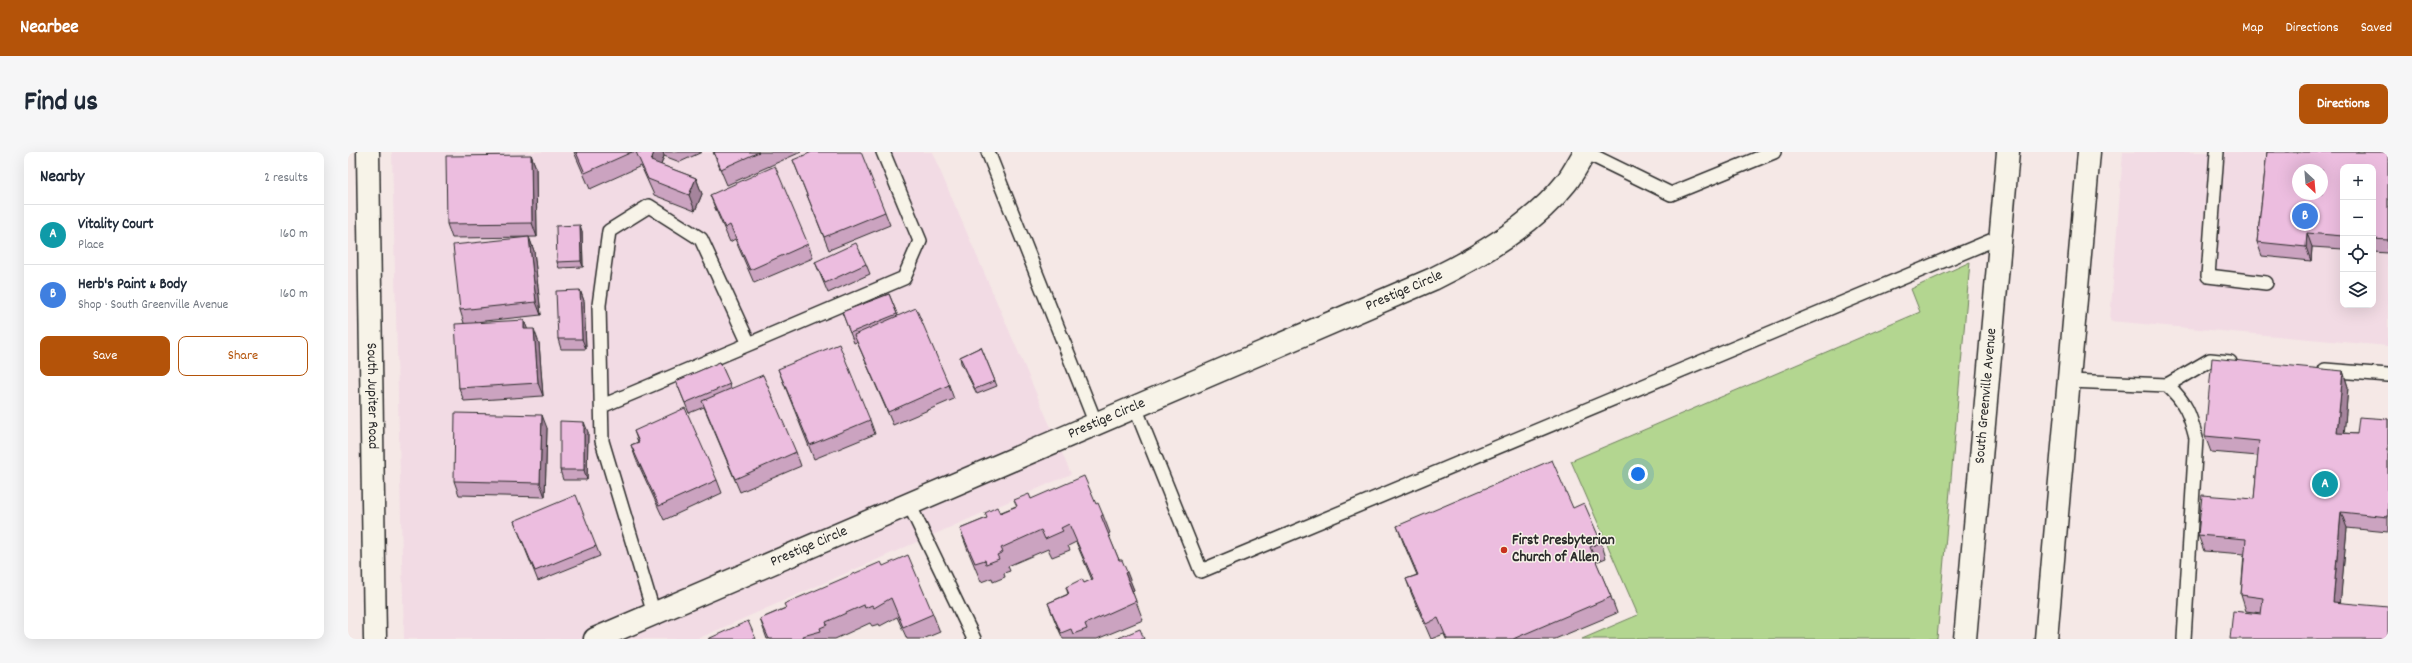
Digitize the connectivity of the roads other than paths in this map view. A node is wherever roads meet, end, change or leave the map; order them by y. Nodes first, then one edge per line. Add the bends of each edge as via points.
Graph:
1 (368, 152) edge
2 (884, 152) edge
3 (988, 152) edge
4 (1585, 152) edge
5 (1774, 152) edge
6 (2008, 152) edge
7 (2089, 152) edge
8 (2217, 152) edge
9 (2000, 237) junction
10 (2266, 283) dead end
11 (749, 344) junction
12 (2241, 363) edge
13 (2310, 369) edge
14 (2388, 375) edge
15 (2069, 381) junction
16 (2167, 386) junction
17 (602, 406) junction
18 (1135, 407) junction
19 (1096, 424) junction
20 (909, 504) junction
21 (654, 614) junction
22 (375, 639) edge
23 (595, 639) edge
24 (973, 639) edge
25 (1965, 639) edge
26 (2046, 639) edge
27 (2184, 639) edge

1 - 22 street, South Jupiter Road
2 - 11 lane via 920,241 904,278
3 - 19 lane
4 - 5 lane via 1671,194
4 - 18 street, Prestige Circle via 1566,183 1538,212 1468,262
6 - 9 street, South Greenville Avenue
7 - 15 street
8 - 10 lane via 2208,276
9 - 18 lane via 1201,571
9 - 25 street, South Greenville Avenue
11 - 17 lane
11 - 17 lane via 701,239 649,206 609,231 599,305
12 - 16 lane via 2210,360
13 - 14 lane
15 - 16 lane
15 - 26 street
16 - 27 lane via 2177,394 2188,410 2196,438
17 - 21 lane via 602,441
18 - 19 street, Prestige Circle
19 - 20 street, Prestige Circle
20 - 21 street, Prestige Circle
20 - 24 lane
21 - 23 street, Prestige Circle

